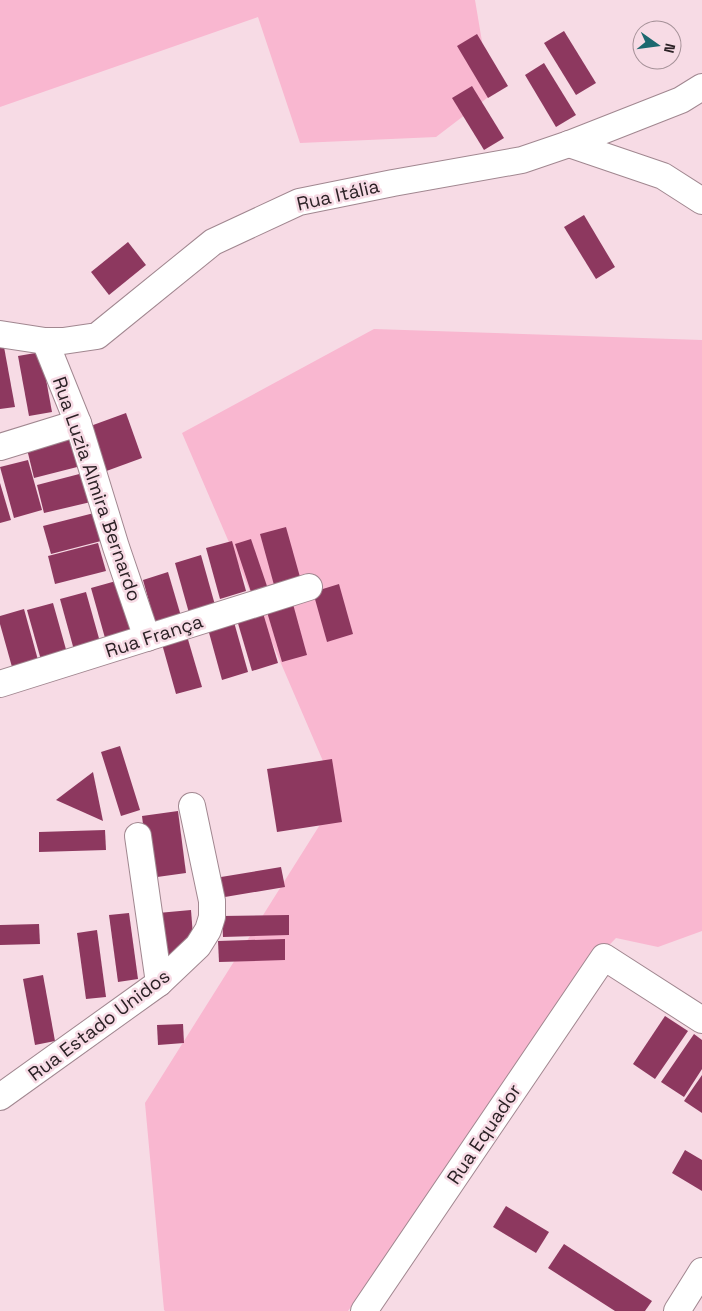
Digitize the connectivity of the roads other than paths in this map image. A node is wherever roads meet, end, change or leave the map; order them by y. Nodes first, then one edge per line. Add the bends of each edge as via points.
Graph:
1 (702, 86) edge
2 (569, 144) junction
3 (702, 201) edge
4 (0, 334) edge
5 (45, 341) junction
6 (78, 423) junction
7 (0, 447) edge
8 (309, 587) dead end
9 (147, 638) junction
10 (0, 684) edge
11 (192, 806) dead end
12 (138, 836) dead end
13 (159, 983) junction
14 (702, 1020) edge
15 (0, 1097) edge
16 (702, 1271) edge
17 (364, 1311) edge
18 (677, 1311) edge

1 - 2 street, Rua Itália via 681,100
2 - 3 street via 663,176
2 - 5 street, Rua Itália via 522,160 299,202 213,242 97,336
4 - 5 street, Rua Itália
5 - 6 street, Rua Luzia Almira Bernardo
6 - 7 street
6 - 9 street, Rua Luzia Almira Bernardo
8 - 9 street, Rua França
9 - 10 street, Rua França
11 - 13 street, Rua Estado Unidos via 212,901 212,917 198,946
12 - 13 street
13 - 15 street, Rua Estado Unidos
14 - 17 street, Rua Equador via 604,957
16 - 18 street

